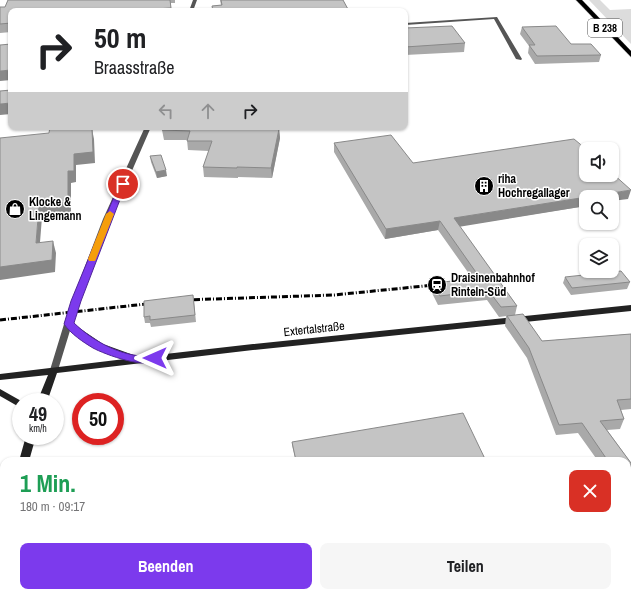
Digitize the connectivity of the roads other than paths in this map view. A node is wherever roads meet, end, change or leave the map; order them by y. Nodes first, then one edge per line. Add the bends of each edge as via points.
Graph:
1 (579, 0) edge
2 (408, 24) edge
3 (631, 55) edge
4 (519, 59) dead end
5 (147, 130) edge
6 (631, 308) edge
7 (69, 324) junction
8 (141, 360) junction
9 (54, 370) junction
10 (0, 377) edge
11 (0, 392) edge
12 (45, 393) edge
13 (12, 399) edge
14 (28, 445) edge
15 (25, 457) edge

1 - 3 main road, B 238
2 - 4 street via 495,18
5 - 7 street via 108,219
6 - 8 main road, Extertalstraße
7 - 8 main road via 96,345
7 - 9 street
8 - 9 main road, Extertalstraße
9 - 10 main road, Extertalstraße
9 - 12 main road
11 - 13 main road
14 - 15 main road

